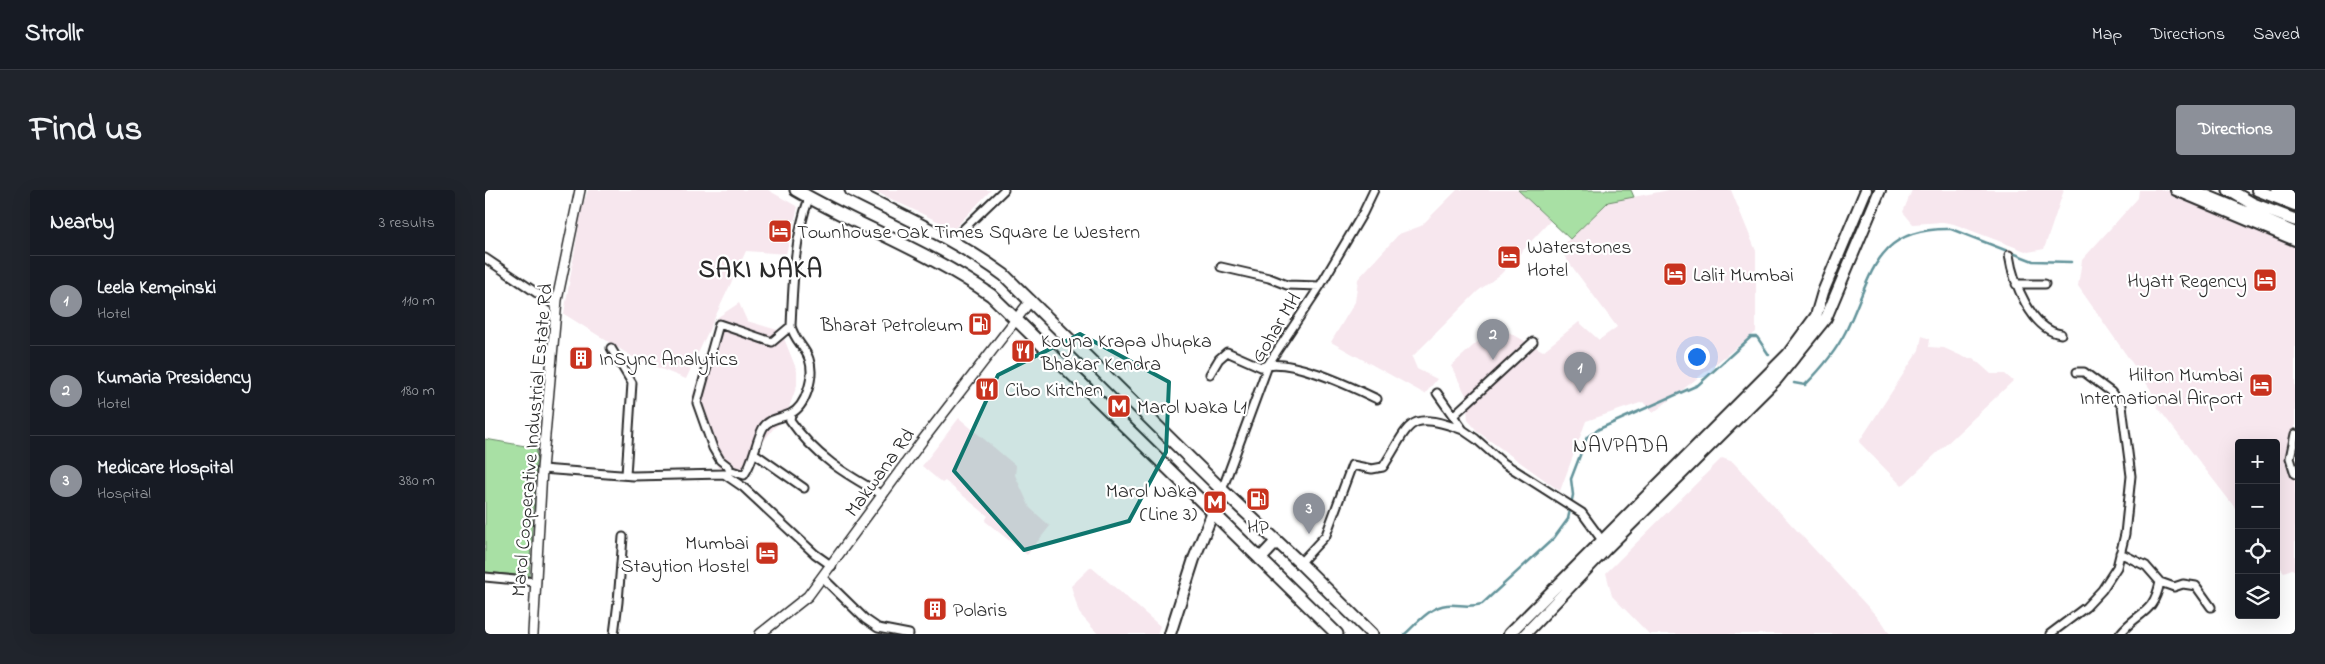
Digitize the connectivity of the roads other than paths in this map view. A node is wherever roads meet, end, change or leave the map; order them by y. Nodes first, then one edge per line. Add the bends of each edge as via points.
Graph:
1 (580, 190) edge
2 (795, 190) edge
3 (851, 190) edge
4 (1004, 190) edge
5 (1374, 190) edge
6 (1865, 190) edge
7 (1880, 190) edge
8 (2176, 190) edge
9 (2192, 190) edge
10 (2229, 190) edge
11 (2257, 190) edge
12 (2277, 190) edge
13 (2295, 197) edge
14 (809, 198) junction
15 (2295, 205) edge
16 (2295, 220) edge
17 (2295, 233) edge
18 (952, 240) junction
19 (2295, 240) edge
20 (2009, 255) dead end
21 (485, 258) edge
22 (1221, 267) dead end
23 (2016, 284) junction
24 (2045, 284) dead end
25 (1319, 286) junction
26 (1031, 300) junction
27 (556, 306) junction
28 (1016, 320) junction
29 (791, 326) junction
30 (2061, 334) dead end
31 (1533, 342) dead end
32 (611, 348) dead end
33 (1269, 363) junction
34 (2077, 372) dead end
35 (1210, 374) dead end
36 (1437, 393) dead end
37 (1377, 399) dead end
38 (791, 414) junction
39 (1454, 416) junction
40 (1463, 430) junction
41 (2295, 434) edge
42 (754, 453) junction
43 (543, 469) junction
44 (2295, 474) edge
45 (626, 476) junction
46 (805, 488) dead end
47 (1221, 490) junction
48 (883, 495) junction
49 (1214, 513) junction
50 (623, 537) dead end
51 (1277, 542) junction
52 (1604, 543) junction
53 (2119, 553) junction
54 (1260, 559) junction
55 (1300, 563) junction
56 (832, 566) junction
57 (485, 578) edge
58 (823, 578) junction
59 (535, 582) junction
60 (2160, 582) junction
61 (2211, 607) dead end
62 (533, 634) edge
63 (614, 634) edge
64 (760, 634) edge
65 (909, 634) edge
66 (1169, 634) edge
67 (1337, 634) edge
68 (1371, 634) edge
69 (1509, 634) edge
70 (1525, 634) edge
71 (2050, 634) edge
72 (2120, 634) edge

1 - 27 street, Marol Cooperative Industrial Estate Rd
2 - 14 main road
3 - 18 main road
4 - 18 street
5 - 25 street, Gohar MH
6 - 52 main road via 1816,316 1787,354
7 - 52 main road via 1826,318 1776,380
8 - 19 main road
9 - 17 main road
10 - 16 main road via 2253,204
11 - 15 main road
12 - 13 main road
14 - 28 main road via 963,275 991,295
14 - 29 street via 794,263
18 - 26 main road via 977,255
20 - 23 street
21 - 27 street
22 - 25 street via 1287,285
23 - 24 street
23 - 30 street via 2038,320 2047,329
25 - 33 street, Gohar MH
26 - 28 street, Makwana Rd
26 - 47 main road
27 - 43 street, Marol Cooperative Industrial Estate Rd
28 - 48 street, Makwana Rd
28 - 49 main road
29 - 38 street via 793,336 809,357 811,366 803,402
29 - 42 street via 772,342 719,324 697,403 713,448 729,470 744,475
31 - 39 street
32 - 45 street via 631,383
33 - 35 street via 1261,367 1227,352
33 - 37 street via 1317,374
33 - 47 street, Gohar MH
34 - 53 street via 2084,372 2111,392 2122,406 2131,476 2125,534
36 - 39 street
38 - 42 street via 774,418 763,427
38 - 48 street via 790,420 802,438 821,457
39 - 40 street
40 - 52 street via 1502,462 1582,513
40 - 55 street via 1436,421 1415,421 1407,426 1383,467 1372,469 1352,465 1326,535
41 - 44 street via 2290,458
42 - 46 street
43 - 45 street
43 - 59 street, Marol Cooperative Industrial Estate Rd
45 - 56 street via 724,474
47 - 49 main road
47 - 51 main road
48 - 56 street, Makwana Rd
49 - 54 main road
49 - 66 main road via 1194,559
50 - 63 street
51 - 54 main road
51 - 55 main road
52 - 69 main road
52 - 70 main road
53 - 60 street via 2146,566
53 - 71 street via 2117,567 2102,590 2086,608
54 - 67 main road
55 - 68 main road
56 - 58 street, Makwana Rd
57 - 59 street
58 - 64 street, Makwana Rd via 808,596
58 - 65 street via 878,628
59 - 62 street, Marol Cooperative Industrial Estate Rd
60 - 61 street via 2174,587 2183,584 2196,586
60 - 72 street via 2150,609 2129,622

